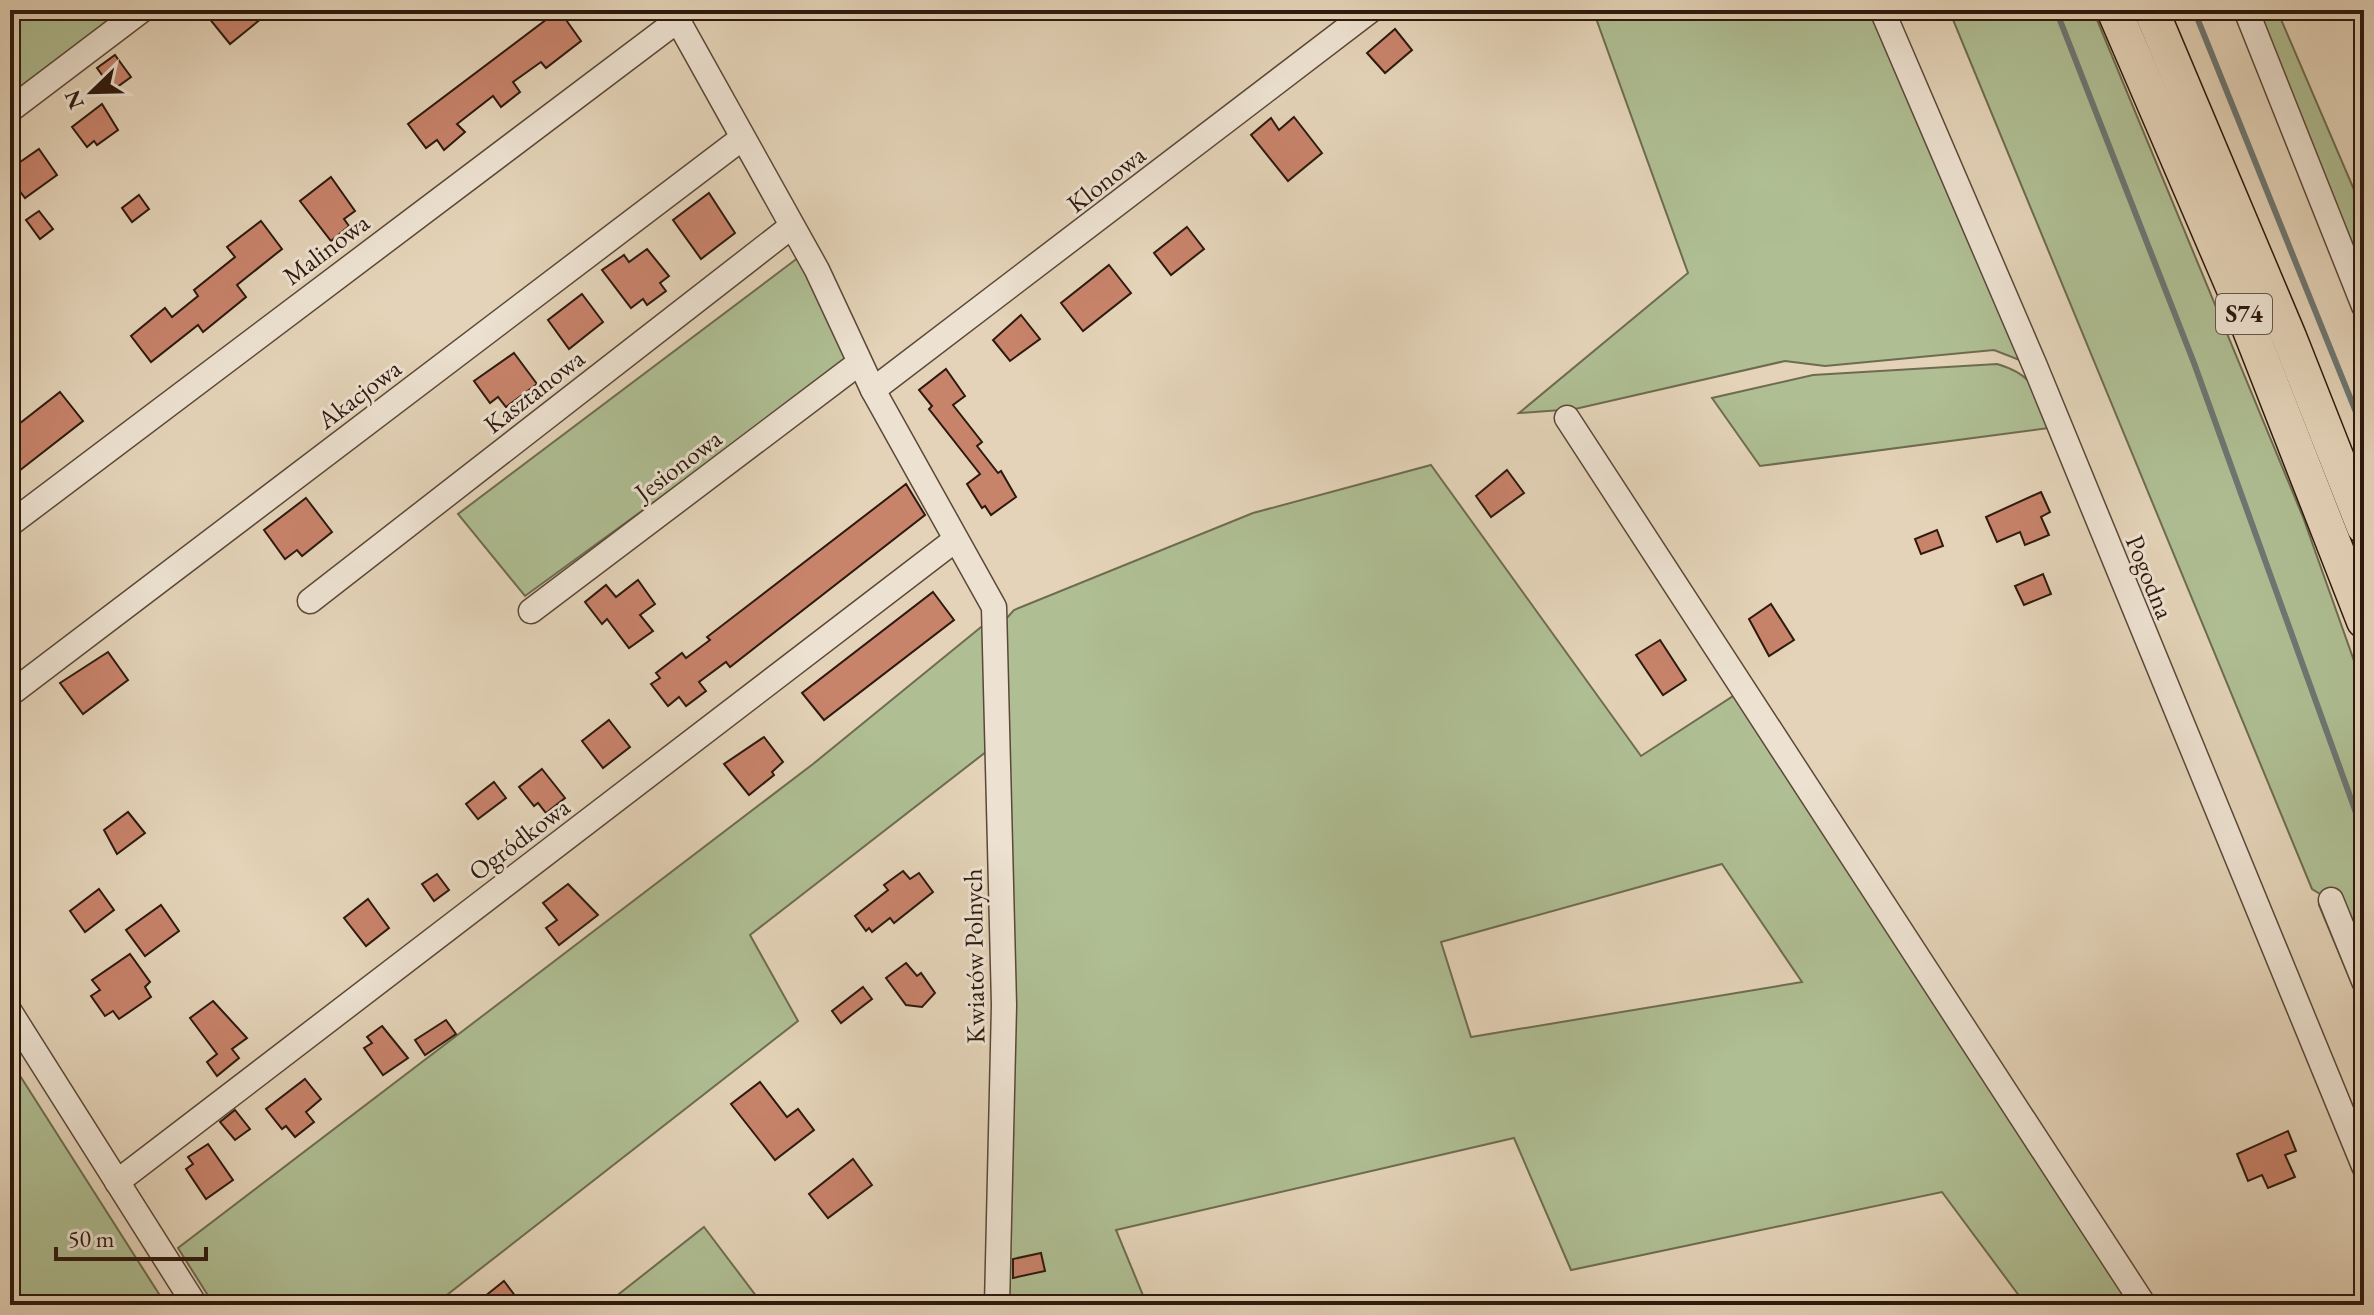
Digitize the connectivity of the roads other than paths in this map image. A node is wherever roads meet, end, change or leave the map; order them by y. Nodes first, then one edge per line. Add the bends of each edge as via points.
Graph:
1 (142, 10) edge
2 (1371, 10) edge
3 (1882, 10) edge
4 (2114, 10) edge
5 (2151, 10) edge
6 (2246, 10) edge
7 (675, 15) edge
8 (10, 110) edge
9 (741, 139) junction
10 (792, 226) junction
11 (2364, 306) edge
12 (859, 363) junction
13 (873, 390) junction
14 (1567, 418) dead end
15 (10, 524) edge
16 (2364, 527) edge
17 (955, 540) junction
18 (310, 601) dead end
19 (531, 611) dead end
20 (2364, 621) edge
21 (10, 694) edge
22 (2331, 900) dead end
23 (2364, 981) edge
24 (10, 1012) edge
25 (2364, 1166) edge
26 (117, 1182) junction
27 (195, 1305) edge
28 (997, 1305) edge
29 (2144, 1305) edge

1 - 8 street
2 - 13 street, Klonowa
3 - 25 street, Pogodna via 2035,366
4 - 20 highway, S74 via 2234,289
5 - 16 highway, S74
6 - 11 street
7 - 9 street
7 - 15 street, Malinowa
9 - 10 street
9 - 21 street, Akacjowa
10 - 12 street
10 - 18 street, Kasztanowa
12 - 13 street
12 - 19 street, Jesionowa
13 - 17 street
14 - 29 street
17 - 26 street, Ogródkowa
17 - 28 street, Kwiatów Polnych via 994,607 1004,1005
22 - 23 street
24 - 26 street
26 - 27 street

